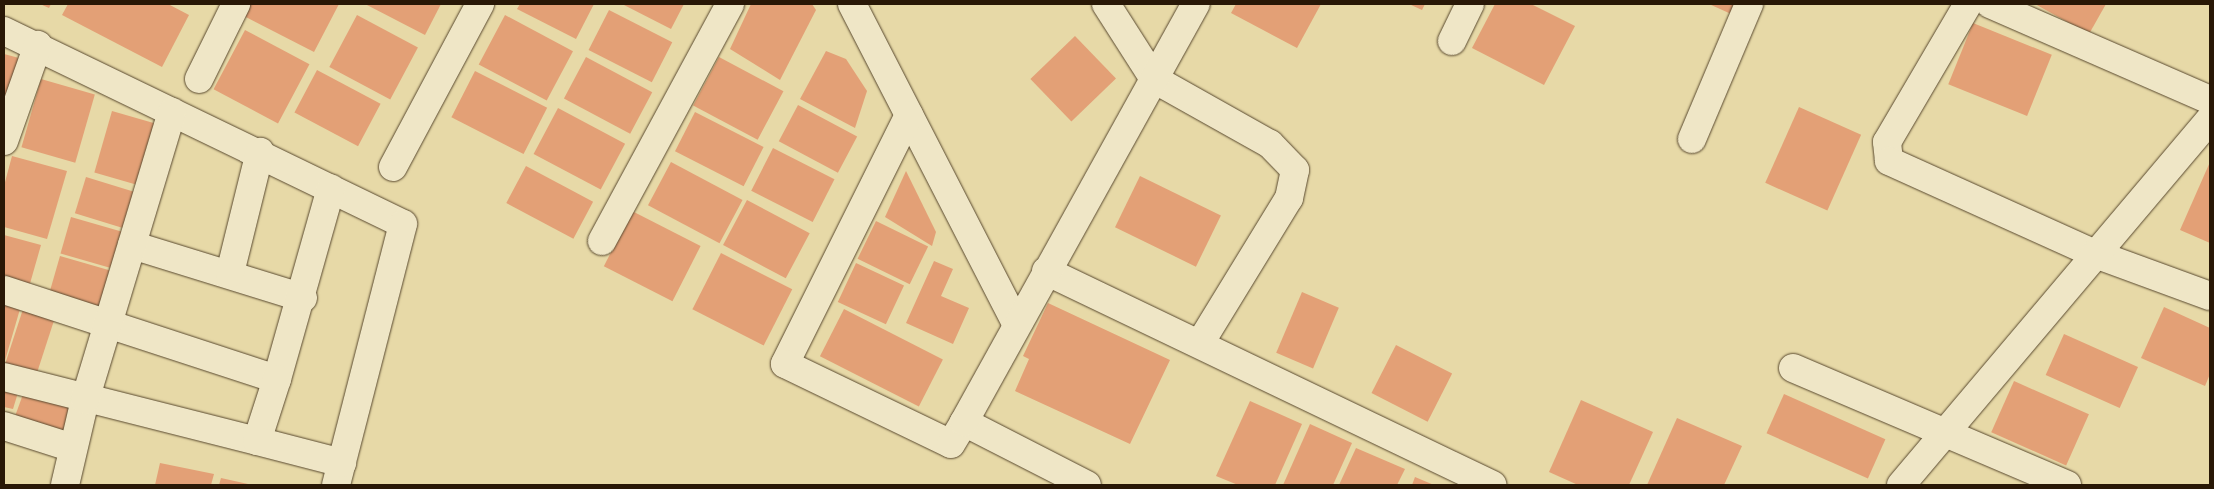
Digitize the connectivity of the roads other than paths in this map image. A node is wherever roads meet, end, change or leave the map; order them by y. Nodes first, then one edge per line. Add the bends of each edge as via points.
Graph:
1 (236, 4) edge
2 (480, 4) edge
3 (730, 4) edge
4 (852, 4) edge
5 (1106, 4) edge
6 (1196, 4) edge
7 (1470, 4) edge
8 (1749, 4) edge
9 (1968, 4) edge
10 (1990, 4) edge
11 (4, 31) edge
12 (1452, 41) dead end
13 (38, 45) junction
14 (199, 79) dead end
15 (1154, 79) junction
16 (2210, 100) edge
17 (172, 112) junction
18 (909, 115) junction
19 (2210, 119) edge
20 (1692, 139) dead end
21 (4, 141) edge
22 (260, 152) junction
23 (393, 167) dead end
24 (332, 188) junction
25 (602, 241) dead end
26 (132, 245) junction
27 (2095, 254) junction
28 (1046, 270) junction
29 (230, 272) junction
30 (4, 290) edge
31 (2210, 296) edge
32 (303, 298) junction
33 (111, 323) junction
34 (1016, 323) junction
35 (1200, 343) junction
36 (1793, 368) dead end
37 (4, 377) edge
38 (277, 379) junction
39 (85, 400) junction
40 (964, 422) junction
41 (4, 426) edge
42 (1944, 431) junction
43 (257, 440) junction
44 (73, 448) junction
45 (339, 474) edge
46 (1076, 483) edge
47 (65, 485) edge
48 (1492, 485) edge
49 (1901, 485) edge
50 (2067, 485) edge

1 - 14 street
2 - 23 street
3 - 25 street
4 - 18 street
5 - 15 street
6 - 15 street
7 - 12 street
8 - 20 street
9 - 27 street via 1887,142 1889,161
10 - 16 street
11 - 13 street
13 - 17 street
13 - 21 street
15 - 28 street
15 - 35 street via 1270,144 1295,170 1289,198
17 - 22 street
17 - 26 street
18 - 34 street
18 - 40 street via 785,364 951,444
19 - 27 street
22 - 24 street
22 - 29 street
24 - 32 street
24 - 45 street via 403,224
26 - 29 street
26 - 33 street
27 - 31 street
27 - 42 street
28 - 34 street
28 - 35 street
29 - 32 street
30 - 33 street
32 - 38 street
33 - 38 street
33 - 39 street
34 - 40 street
35 - 48 street
36 - 42 street
37 - 39 street
38 - 43 street
39 - 43 street
39 - 44 street
40 - 46 street
41 - 44 street
42 - 49 street
42 - 50 street
43 - 45 street
44 - 47 street

